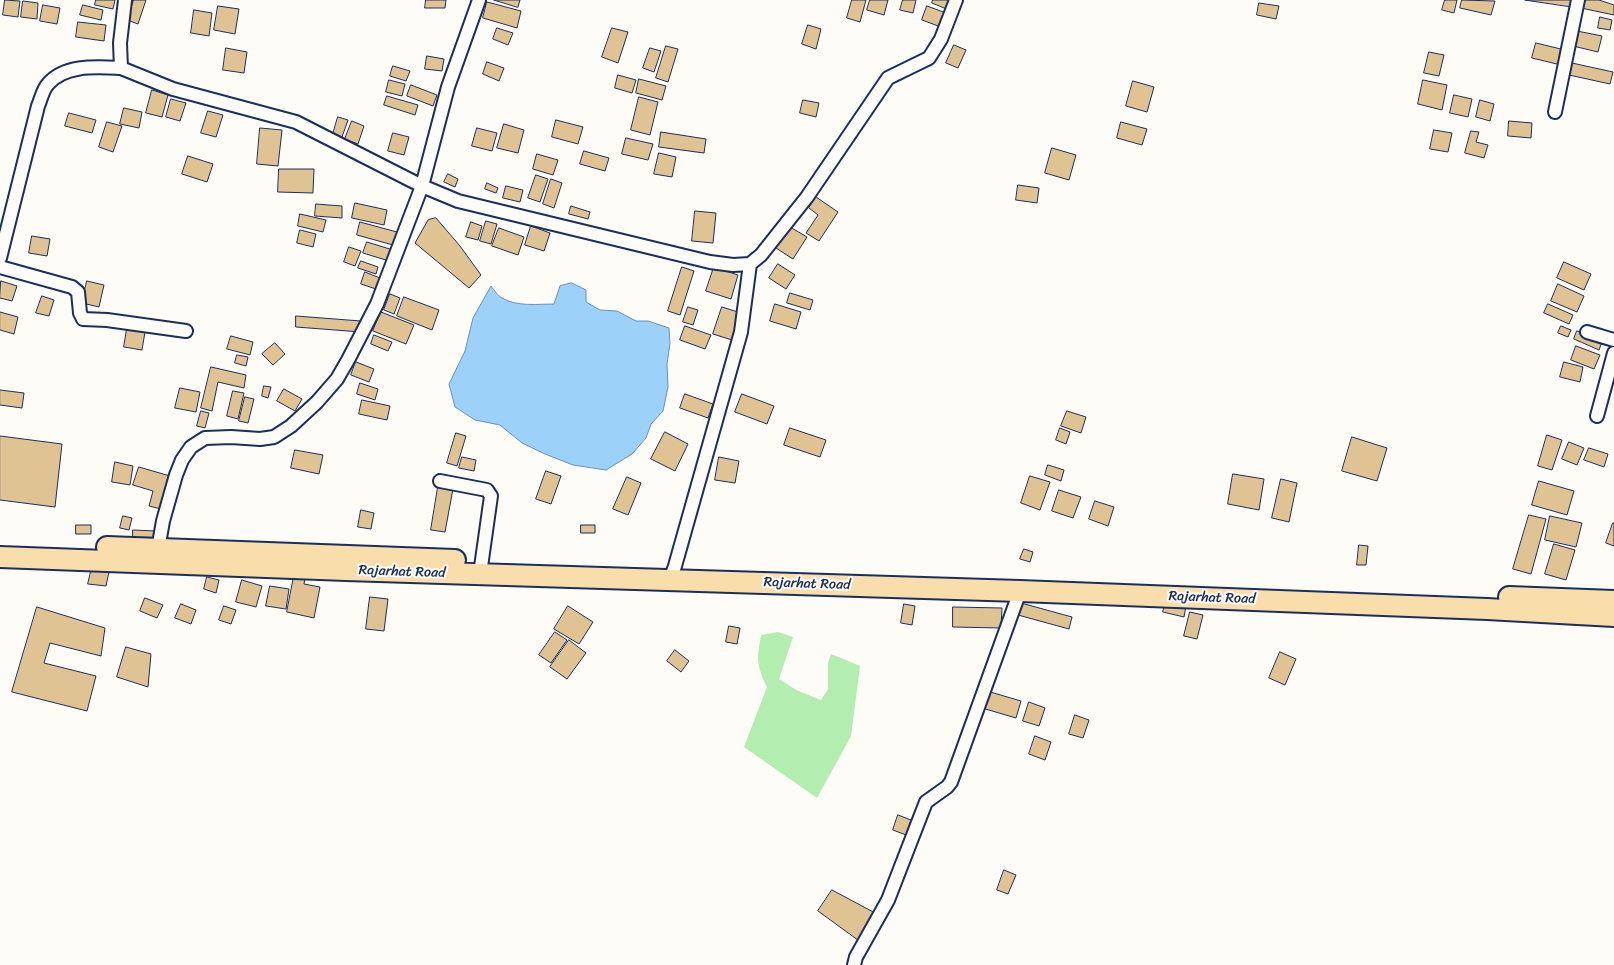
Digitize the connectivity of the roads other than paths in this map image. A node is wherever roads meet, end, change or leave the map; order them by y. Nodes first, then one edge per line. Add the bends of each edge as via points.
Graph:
1 (125, 0) edge
2 (478, 0) edge
3 (956, 0) edge
4 (1578, 0) edge
5 (120, 68) junction
6 (1555, 112) dead end
7 (422, 186) junction
8 (0, 258) edge
9 (750, 264) junction
10 (0, 266) edge
11 (186, 332) dead end
12 (1587, 332) dead end
13 (1614, 340) edge
14 (1614, 353) edge
15 (1597, 416) dead end
16 (440, 480) dead end
17 (0, 544) edge
18 (157, 556) junction
19 (0, 557) edge
20 (481, 567) junction
21 (672, 573) junction
22 (1020, 591) junction
23 (1614, 601) edge
24 (1614, 616) edge
25 (854, 965) edge

1 - 5 street
2 - 7 street via 448,87
3 - 9 street via 941,40 929,58 888,78 807,198
4 - 6 street
5 - 7 street via 173,89 296,122
5 - 8 street via 78,68 48,84 38,106
7 - 9 street via 458,202 710,262
7 - 18 street via 377,304 337,379 291,426 274,437 205,438 191,447 176,476
9 - 21 street via 741,332
10 - 11 street via 72,287 78,292 83,319
12 - 13 street
14 - 15 street
16 - 20 street via 490,492
17 - 18 main road, Rajarhat Road
18 - 19 main road, Rajarhat Road
18 - 20 main road, Rajarhat Road
20 - 21 main road, Rajarhat Road
21 - 22 main road, Rajarhat Road
21 - 23 main road, Rajarhat Road via 1025,577
22 - 24 main road, Rajarhat Road
22 - 25 street via 951,782 926,802 888,900

